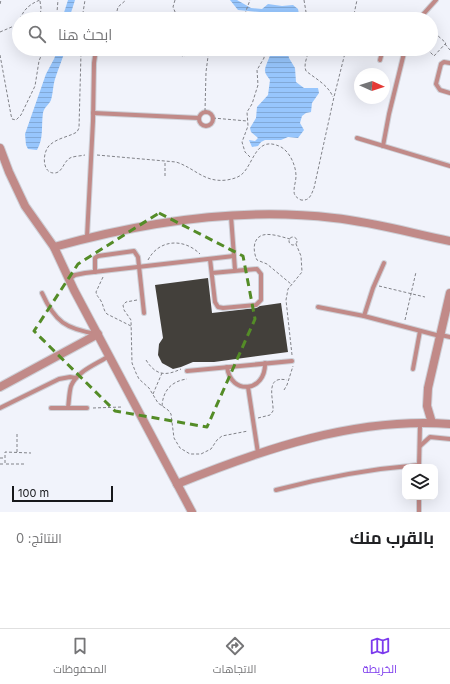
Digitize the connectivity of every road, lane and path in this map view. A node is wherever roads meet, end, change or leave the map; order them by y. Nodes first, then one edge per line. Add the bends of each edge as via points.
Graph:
1 (1, 0) edge
2 (40, 0) edge
3 (58, 0) edge
4 (85, 0) edge
5 (126, 0) edge
6 (175, 0) edge
7 (250, 0) edge
8 (304, 0) edge
9 (357, 0) edge
10 (436, 0) edge
11 (0, 4) edge
12 (83, 11) edge
13 (24, 12) edge
14 (41, 12) edge
15 (57, 12) edge
16 (117, 12) edge
17 (175, 12) edge
18 (245, 12) edge
19 (306, 12) edge
20 (354, 12) edge
21 (425, 12) edge
22 (12, 27) edge
23 (0, 32) edge
24 (438, 36) edge
25 (445, 44) junction
26 (450, 50) edge
27 (438, 52) edge
28 (0, 55) edge
29 (41, 56) edge
30 (81, 56) edge
31 (95, 56) edge
32 (208, 56) edge
33 (264, 56) edge
34 (307, 56) edge
35 (344, 56) edge
36 (381, 56) edge
37 (403, 56) edge
38 (380, 60) dead end
39 (450, 63) edge
40 (450, 93) edge
41 (334, 97) junction
42 (205, 111) junction
43 (93, 114) junction
44 (199, 118) junction
45 (214, 118) junction
46 (248, 121) junction
47 (356, 138) dead end
48 (383, 146) junction
49 (0, 148) edge
50 (92, 155) junction
51 (251, 158) junction
52 (165, 161) junction
53 (450, 166) edge
54 (164, 176) dead end
55 (231, 216) junction
56 (87, 238) junction
57 (290, 239) junction
58 (450, 241) edge
59 (296, 244) junction
60 (54, 247) junction
61 (234, 256) junction
62 (208, 259) junction
63 (384, 263) dead end
64 (145, 266) junction
65 (139, 267) junction
66 (235, 270) junction
67 (105, 271) junction
68 (95, 272) junction
69 (416, 272) dead end
70 (212, 273) junction
71 (69, 279) junction
72 (291, 284) junction
73 (374, 285) junction
74 (42, 293) dead end
75 (450, 293) edge
76 (411, 294) junction
77 (425, 297) dead end
78 (142, 301) junction
79 (318, 307) dead end
80 (144, 313) dead end
81 (364, 316) junction
82 (132, 326) junction
83 (404, 327) junction
84 (420, 331) junction
85 (98, 334) junction
86 (440, 335) junction
87 (450, 337) edge
88 (109, 356) junction
89 (146, 360) dead end
90 (292, 360) junction
91 (265, 363) junction
92 (228, 367) junction
93 (413, 369) dead end
94 (187, 371) joint
95 (162, 373) junction
96 (76, 378) junction
97 (187, 379) dead end
98 (288, 380) junction
99 (0, 387) edge
100 (248, 387) junction
101 (284, 390) dead end
102 (152, 395) junction
103 (162, 406) junction
104 (122, 407) dead end
105 (0, 408) edge
106 (51, 408) dead end
107 (68, 408) junction
108 (87, 408) joint
109 (253, 419) junction
110 (432, 423) junction
111 (420, 424) junction
112 (450, 424) edge
113 (255, 430) junction
114 (17, 434) dead end
115 (450, 439) edge
116 (420, 446) junction
117 (17, 452) junction
118 (30, 453) dead end
119 (258, 453) junction
120 (0, 458) edge
121 (6, 458) junction
122 (0, 464) edge
123 (6, 464) junction
124 (24, 464) dead end
125 (419, 464) edge
126 (402, 467) edge
127 (177, 484) junction
128 (276, 490) dead end
129 (419, 500) edge
130 (192, 512) edge
131 (419, 512) edge

1 - 11 path
2 - 13 path
2 - 14 path
3 - 15 path
4 - 12 path
5 - 16 path
6 - 17 path via 173,7
7 - 18 path
8 - 19 path
9 - 20 path
10 - 21 lane
22 - 23 path
24 - 25 path
25 - 26 path
25 - 27 path
28 - 29 path via 11,115 12,119 16,120 35,86
30 - 50 path via 79,128 77,132 51,143 46,149 44,160 48,170 56,173 70,158
31 - 43 lane
32 - 42 path
33 - 46 path via 257,70 258,85 247,112
34 - 41 path via 306,71 327,87
35 - 41 path
36 - 38 lane
37 - 48 lane
39 - 40 lane via 441,64 436,84 440,90
41 - 51 path via 310,198 301,200 295,195 295,166 289,155 280,147 262,146
42 - 44 lane
42 - 45 lane via 210,112
43 - 44 lane
43 - 50 lane
44 - 45 lane via 206,126 210,125
45 - 46 path
46 - 51 path via 242,145
47 - 48 lane
48 - 53 lane
49 - 60 street via 25,206
50 - 52 path
50 - 56 lane
51 - 52 path via 247,169 241,175 225,180 210,179 182,164
52 - 54 path
55 - 56 street via 154,224
55 - 58 street via 268,214 334,218
55 - 61 lane
56 - 60 street
57 - 59 path via 290,244
57 - 59 path via 297,238
57 - 72 path via 264,235 255,243 254,252 257,260 268,264
59 - 72 path via 301,256 302,269
60 - 71 street
61 - 62 lane
61 - 66 lane
62 - 64 lane
62 - 64 path via 179,242 161,246 148,258
62 - 70 lane
63 - 73 lane
64 - 65 lane
65 - 67 lane
65 - 68 lane via 137,253 131,251 98,256 94,262
65 - 78 lane
66 - 70 lane
66 - 70 lane via 260,271 262,298 256,305 218,307 215,302
67 - 68 lane
67 - 82 path via 96,292 97,297 107,314
68 - 71 lane
69 - 76 path
71 - 85 street
72 - 90 path via 286,300
73 - 76 path
73 - 81 lane
74 - 85 lane via 52,314 64,323 80,331
75 - 86 street
76 - 77 path
76 - 83 path
78 - 80 lane
78 - 82 path via 130,301 123,305
79 - 81 lane
81 - 83 lane
82 - 102 path via 132,363 139,379 149,388
83 - 84 lane
84 - 86 lane
84 - 93 lane
85 - 88 street
85 - 99 street
86 - 87 lane
86 - 110 street via 427,397
88 - 96 lane
88 - 127 street
89 - 95 path via 150,366
90 - 91 lane
90 - 98 path
91 - 92 lane
91 - 100 lane via 261,380
92 - 94 lane
92 - 100 lane via 228,373 234,382
94 - 95 path via 181,369 168,374
95 - 102 path
96 - 105 lane via 59,379
96 - 107 lane via 70,390
97 - 103 path via 175,382 166,389
98 - 101 path
98 - 109 path via 281,379 273,384 272,413
100 - 109 lane
102 - 103 path
103 - 113 path via 171,414 176,444 190,454 206,452 222,436
104 - 108 path
106 - 107 lane
107 - 108 lane
109 - 113 lane
110 - 111 street
110 - 112 street
111 - 116 lane
111 - 119 street via 330,434
113 - 119 lane
114 - 117 path
115 - 116 lane via 430,437
116 - 125 lane
117 - 118 path
117 - 121 path via 5,452
119 - 127 street
120 - 121 path
121 - 123 path
122 - 123 path
123 - 124 path
126 - 128 lane via 347,473
127 - 130 street
129 - 131 lane

